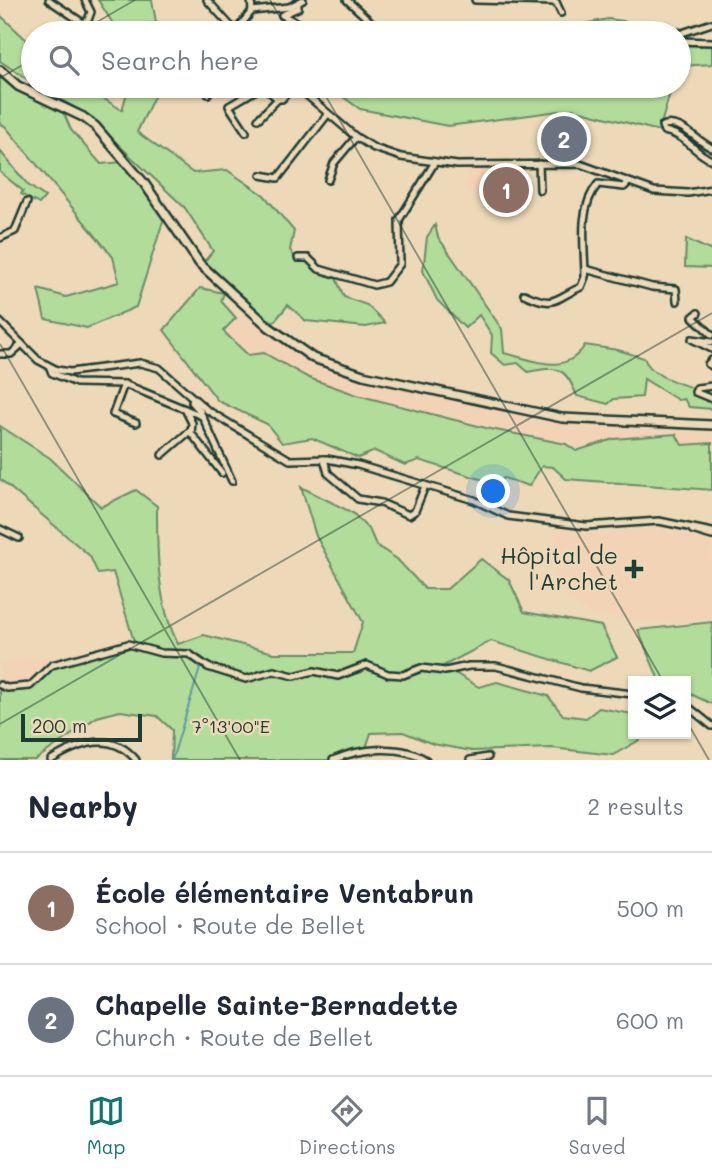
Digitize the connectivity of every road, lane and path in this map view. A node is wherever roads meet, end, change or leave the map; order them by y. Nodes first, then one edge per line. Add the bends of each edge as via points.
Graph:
1 (49, 0) edge
2 (85, 0) edge
3 (207, 0) edge
4 (251, 0) edge
5 (348, 0) edge
6 (475, 0) edge
7 (504, 1) edge
8 (301, 2) edge
9 (252, 11) junction
10 (561, 13) dead end
11 (80, 21) edge
12 (86, 21) edge
13 (226, 21) edge
14 (244, 21) edge
15 (294, 21) edge
16 (370, 21) edge
17 (712, 23) edge
18 (691, 30) edge
19 (691, 41) edge
20 (712, 42) edge
21 (0, 70) edge
22 (21, 87) edge
23 (43, 98) edge
24 (243, 98) edge
25 (310, 98) edge
26 (278, 99) edge
27 (328, 114) junction
28 (258, 119) dead end
29 (246, 132) dead end
30 (356, 137) junction
31 (712, 149) edge
32 (712, 160) edge
33 (435, 162) junction
34 (539, 164) junction
35 (261, 175) dead end
36 (328, 180) dead end
37 (627, 184) junction
38 (712, 189) edge
39 (540, 190) dead end
40 (27, 202) dead end
41 (0, 238) edge
42 (298, 258) dead end
43 (585, 269) junction
44 (524, 295) dead end
45 (677, 301) dead end
46 (698, 313) dead end
47 (0, 322) edge
48 (712, 335) edge
49 (712, 342) edge
50 (22, 344) junction
51 (712, 349) edge
52 (0, 354) edge
53 (712, 360) edge
54 (712, 366) edge
55 (50, 368) junction
56 (124, 384) junction
57 (712, 386) edge
58 (712, 398) edge
59 (194, 399) junction
60 (182, 407) junction
61 (202, 416) junction
62 (136, 423) dead end
63 (712, 425) edge
64 (191, 430) junction
65 (162, 455) dead end
66 (324, 459) junction
67 (222, 473) dead end
68 (232, 481) dead end
69 (425, 486) junction
70 (0, 529) edge
71 (708, 533) edge
72 (19, 538) dead end
73 (0, 685) edge
74 (628, 693) edge
75 (691, 709) edge
76 (712, 726) edge
77 (488, 757) dead end
78 (51, 760) edge
79 (136, 760) edge
80 (333, 760) edge
81 (426, 760) edge
82 (470, 760) edge

1 - 11 street
2 - 12 street via 91,12
3 - 13 street
4 - 9 street
5 - 16 street
6 - 7 street
7 - 10 street via 556,2
8 - 9 street
8 - 15 street via 282,15
9 - 14 street
17 - 18 street
19 - 20 street
21 - 22 main road
23 - 63 main road via 95,126 144,183 200,264 269,327 313,358 351,372 562,418
24 - 29 street via 229,106
25 - 27 street
26 - 28 street
27 - 30 street
27 - 35 street via 278,178
30 - 33 street via 384,152
30 - 36 street via 334,163
31 - 32 street via 682,128 662,126 664,131 683,136
33 - 34 street
33 - 42 street via 399,220 400,264 386,282 374,285
34 - 37 street via 599,168
34 - 39 street
37 - 38 street via 663,193
37 - 43 street via 598,184 590,197
40 - 41 street via 15,231
43 - 44 street via 581,287 557,302 544,303
43 - 45 street via 676,289
46 - 48 street via 693,317
47 - 50 street
49 - 51 street via 692,340
50 - 52 street via 11,354
50 - 55 street
53 - 54 street via 708,364
55 - 56 street via 71,382
55 - 59 street via 70,372 146,363 166,372
56 - 60 street
56 - 62 street via 113,415
57 - 58 street via 695,392
59 - 61 street
59 - 66 street via 282,456 295,461
60 - 61 street
60 - 64 street via 190,416
61 - 68 street
64 - 65 street
64 - 67 street
66 - 69 street
66 - 69 street via 328,473 358,499 409,515
69 - 71 street via 531,520 594,526 651,521
70 - 72 street
73 - 74 street via 30,686 52,665 128,644 161,653 189,654 208,667 246,679 274,671 338,676 367,665 403,675 421,668 445,671 483,665 581,688
75 - 76 street
77 - 82 street
78 - 79 street via 76,746 99,741 120,745
80 - 81 street via 398,749

